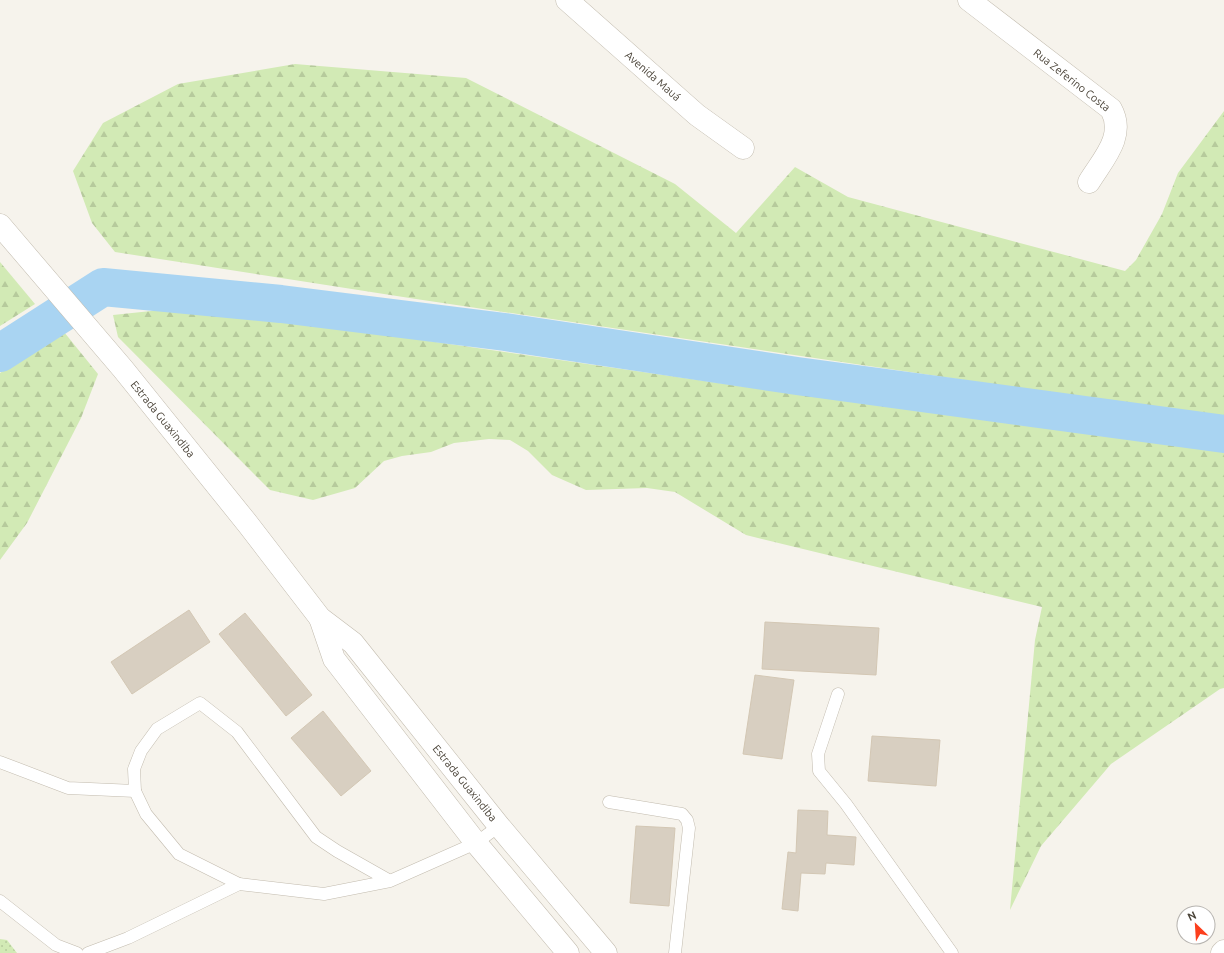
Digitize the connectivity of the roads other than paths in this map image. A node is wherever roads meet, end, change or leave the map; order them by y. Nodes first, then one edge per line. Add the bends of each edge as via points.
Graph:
1 (567, 0) edge
2 (969, 0) edge
3 (743, 148) dead end
4 (1089, 182) dead end
5 (0, 225) edge
6 (320, 618) junction
7 (838, 694) dead end
8 (0, 762) edge
9 (135, 791) junction
10 (609, 802) dead end
11 (499, 826) junction
12 (476, 843) junction
13 (390, 882) junction
14 (239, 884) junction
15 (0, 901) edge
16 (1224, 951) edge
17 (77, 953) edge
18 (88, 953) edge
19 (568, 953) edge
20 (606, 953) edge
21 (675, 953) edge
22 (952, 953) edge
23 (1222, 953) edge

1 - 3 street, Avenida Mauá via 697,115
2 - 4 street, Rua Zeferino Costa via 1111,109 1116,118 1116,138
5 - 6 street, Estrada Guaxindiba via 247,523
6 - 11 street, Estrada Guaxindiba via 353,643
6 - 12 street, Estrada Guaxindiba via 334,659
7 - 22 lane via 818,754 820,771
8 - 9 lane via 68,788
9 - 13 lane via 134,769 141,751 157,729 200,703 237,732 316,837
9 - 14 lane via 146,814 179,854
10 - 21 lane via 682,814 687,820 689,828
11 - 12 lane
11 - 20 street, Estrada Guaxindiba
12 - 13 lane
12 - 19 street, Estrada Guaxindiba
13 - 14 lane via 324,894
14 - 18 lane via 128,938
15 - 17 lane via 56,945
16 - 23 street

